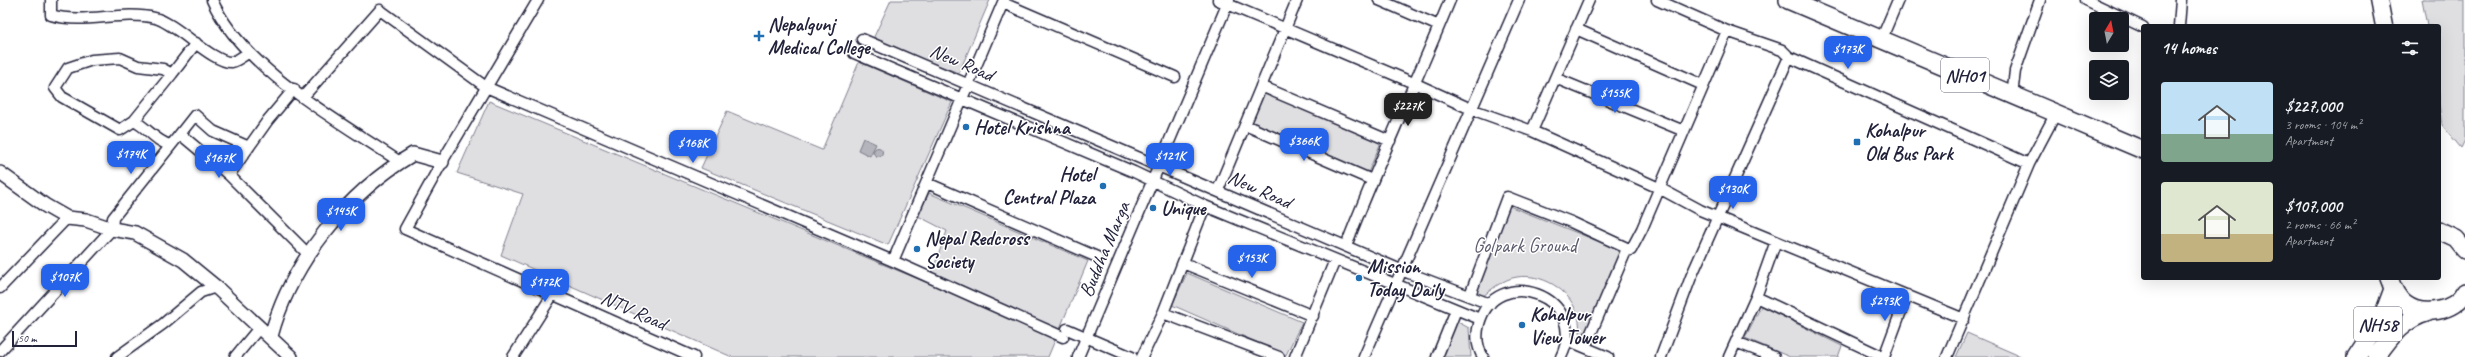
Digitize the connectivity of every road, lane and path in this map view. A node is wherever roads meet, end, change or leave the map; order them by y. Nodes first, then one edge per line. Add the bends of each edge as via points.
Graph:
1 (51, 0) edge
2 (212, 0) edge
3 (538, 0) edge
4 (1297, 0) edge
5 (1379, 0) edge
6 (1450, 0) edge
7 (1519, 0) edge
8 (1589, 0) edge
9 (1657, 0) edge
10 (1788, 0) edge
11 (1898, 0) edge
12 (2040, 0) edge
13 (2086, 0) edge
14 (2181, 0) edge
15 (2379, 0) edge
16 (1225, 1) edge
17 (1003, 2) edge
18 (2179, 24) edge
19 (2384, 24) edge
20 (1439, 26) junction
21 (2141, 26) edge
22 (1285, 29) junction
23 (1576, 29) junction
24 (1726, 31) junction
25 (862, 39) dead end
26 (1881, 40) junction
27 (196, 43) junction
28 (248, 53) junction
29 (854, 53) dead end
30 (1789, 57) junction
31 (172, 74) junction
32 (1175, 77) dead end
33 (1555, 78) junction
34 (968, 84) junction
35 (1416, 84) junction
36 (1261, 86) junction
37 (1703, 86) junction
38 (486, 87) junction
39 (294, 89) junction
40 (2012, 95) junction
41 (303, 96) junction
42 (962, 98) junction
43 (1471, 110) junction
44 (2056, 113) junction
45 (134, 121) junction
46 (1245, 125) junction
47 (1532, 131) junction
48 (1684, 131) junction
49 (180, 134) junction
50 (1390, 141) junction
51 (170, 145) junction
52 (248, 147) junction
53 (2141, 147) edge
54 (400, 162) junction
55 (442, 162) junction
56 (2029, 164) junction
57 (1159, 166) junction
58 (0, 173) edge
59 (229, 175) junction
60 (1372, 180) junction
61 (1152, 181) junction
62 (927, 183) junction
63 (1659, 188) junction
64 (1218, 190) junction
65 (1206, 206) junction
66 (1718, 217) junction
67 (67, 218) junction
68 (112, 229) junction
69 (2441, 232) edge
70 (1776, 241) junction
71 (1346, 246) junction
72 (1631, 250) junction
73 (2465, 250) edge
74 (309, 255) junction
75 (1098, 257) dead end
76 (1335, 260) junction
77 (893, 261) junction
78 (1183, 263) junction
79 (1401, 270) junction
80 (2390, 281) edge
81 (1395, 286) junction
82 (216, 287) junction
83 (0, 288) edge
84 (2465, 292) edge
85 (553, 294) junction
86 (1470, 295) junction
87 (1907, 295) junction
88 (1756, 297) junction
89 (1490, 304) junction
90 (2460, 305) edge
91 (1456, 310) junction
92 (2429, 312) junction
93 (1163, 314) junction
94 (1313, 316) junction
95 (1480, 319) junction
96 (1964, 319) junction
97 (259, 328) junction
98 (271, 336) junction
99 (1086, 337) junction
100 (1567, 340) junction
101 (1736, 342) junction
102 (1585, 347) junction
103 (0, 351) edge
104 (0, 354) edge
105 (2, 357) edge
106 (117, 357) edge
107 (235, 357) edge
108 (291, 357) edge
109 (513, 357) edge
110 (694, 357) edge
111 (1078, 357) edge
112 (1132, 357) edge
113 (1142, 357) edge
114 (1279, 357) edge
115 (1295, 357) edge
116 (1364, 357) edge
117 (1437, 357) edge
118 (1483, 357) edge
119 (1561, 357) edge
120 (1608, 357) edge
121 (1661, 357) edge
122 (1729, 357) edge
123 (1774, 357) edge
124 (1884, 357) edge
125 (1947, 357) edge
126 (2356, 357) edge
127 (2376, 357) edge

1 - 27 street via 51,15 63,18 156,18
2 - 28 street via 220,16
3 - 38 street
4 - 22 street
5 - 20 street
6 - 20 street
7 - 43 street
8 - 23 street
9 - 24 street
10 - 26 highway, NH01
11 - 26 street
12 - 40 street via 2015,71
13 - 21 street
14 - 18 street
15 - 19 main road
16 - 22 street
16 - 57 street, Buddha Marga
17 - 32 street
17 - 34 street
20 - 35 street
22 - 35 street
22 - 36 street
23 - 33 street
23 - 37 street
24 - 30 street via 1782,50
24 - 37 street
25 - 34 street, New Road
26 - 40 highway, NH01
27 - 28 street via 222,62 233,62
27 - 31 street
28 - 39 street
29 - 42 street, New Road
30 - 56 street
30 - 66 street
31 - 45 street
31 - 45 street via 163,69 138,66 120,58 92,60 68,68 55,88 62,97 120,130
33 - 47 street
33 - 48 street
34 - 42 street
34 - 57 street, New Road
35 - 43 street
35 - 50 street
36 - 46 street
36 - 50 street
37 - 48 street
38 - 41 street via 380,10
38 - 55 street
38 - 77 street
39 - 41 street
39 - 52 street
40 - 44 highway, NH01
41 - 54 street
42 - 61 street, New Road
42 - 62 street
43 - 47 street
43 - 79 street
44 - 53 highway, NH01
44 - 56 street
45 - 51 street via 160,143
46 - 60 street
46 - 64 street
47 - 63 street
48 - 63 street
49 - 51 street
49 - 52 street via 195,115 213,131
49 - 59 street
50 - 60 street
51 - 68 street via 113,218
52 - 59 street
54 - 55 street via 413,154
54 - 74 street via 358,197 324,231
55 - 85 street, NTV Road via 405,230
56 - 96 street
57 - 61 street, Buddha Marga
57 - 64 street, New Road
58 - 67 street
59 - 74 street
60 - 71 street
61 - 65 street, New Road
61 - 99 street, Buddha Marga
62 - 75 street
62 - 77 street
63 - 66 street
63 - 72 street
64 - 71 street, New Road
65 - 76 street, New Road
65 - 78 street
66 - 70 street
66 - 121 street via 1691,277
67 - 68 street via 86,220
67 - 83 street
68 - 82 street via 135,233 183,260
68 - 103 street
69 - 73 highway via 2456,239
70 - 87 street
70 - 88 street
71 - 79 street, New Road
72 - 86 street via 1571,222 1507,197
72 - 102 street via 1626,251
74 - 98 street via 278,310
76 - 81 street, New Road
76 - 94 street
77 - 99 street via 1065,333
78 - 93 street
78 - 94 street
79 - 81 street
79 - 86 street, New Road
80 - 92 highway via 2406,305
80 - 126 highway, NH58 via 2383,316
81 - 91 street, New Road
81 - 116 street
82 - 97 street
82 - 106 street via 201,292
84 - 90 highway
85 - 109 street
85 - 110 street, NTV Road
86 - 89 street, New Road
87 - 96 street
87 - 124 street
88 - 101 street
88 - 124 street
89 - 95 street
89 - 100 street via 1511,292 1536,293 1556,306 1566,328
90 - 92 highway
91 - 95 street, New Road
91 - 117 street
92 - 127 highway, NH58 via 2407,320
93 - 113 street
93 - 114 street
94 - 115 street
95 - 118 street via 1477,337
96 - 125 street
97 - 98 street
97 - 107 street
98 - 108 street
99 - 111 street, Buddha Marga
99 - 112 street
100 - 102 street
100 - 119 street
101 - 122 street
101 - 123 street
102 - 120 street
104 - 105 street

